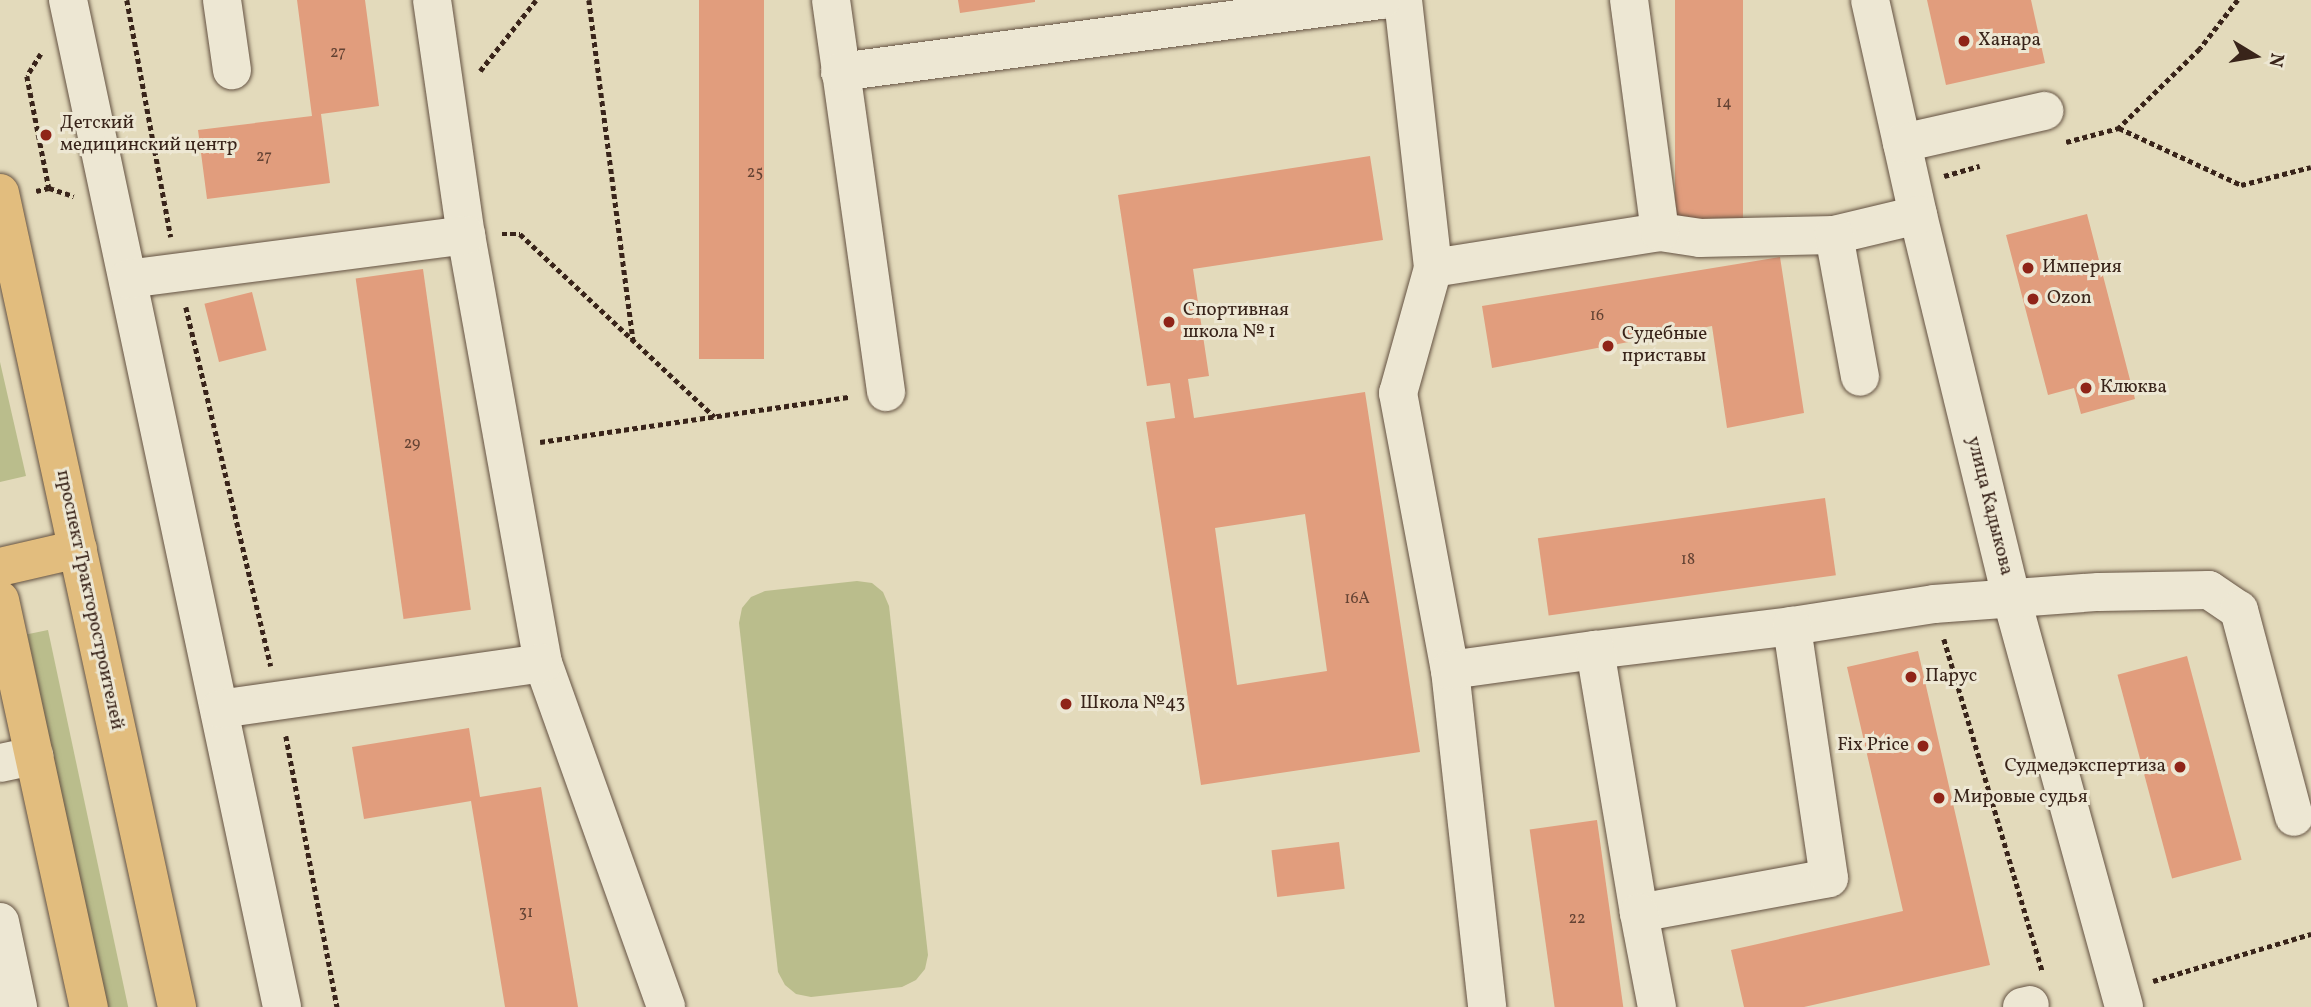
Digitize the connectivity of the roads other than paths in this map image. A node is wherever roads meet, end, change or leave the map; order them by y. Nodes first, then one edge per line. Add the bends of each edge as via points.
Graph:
1 (222, 0) edge
2 (432, 0) edge
3 (831, 0) edge
4 (1381, 0) edge
5 (1403, 0) edge
6 (1629, 0) edge
7 (1870, 0) edge
8 (69, 5) edge
9 (232, 70) dead end
10 (840, 72) junction
11 (2044, 111) dead end
12 (1902, 143) junction
13 (0, 193) edge
14 (1918, 215) junction
15 (1660, 232) junction
16 (466, 235) junction
17 (1834, 235) junction
18 (1433, 268) junction
19 (128, 279) junction
20 (1860, 377) dead end
21 (886, 392) road end
22 (78, 550) junction
23 (0, 567) edge
24 (0, 600) edge
25 (2012, 600) junction
26 (1792, 626) junction
27 (1595, 650) junction
28 (543, 663) junction
29 (1450, 670) junction
30 (220, 709) junction
31 (17, 759) edge
32 (2294, 817) dead end
33 (1639, 913) junction
34 (0, 922) edge
35 (2122, 999) edge
36 (18, 1007) edge
37 (89, 1007) edge
38 (177, 1007) edge
39 (282, 1007) edge
40 (666, 1007) edge
41 (1487, 1007) edge
42 (1657, 1007) edge

1 - 9 street
2 - 16 street
3 - 10 street
4 - 10 street
5 - 18 street
6 - 15 street
7 - 12 street, улица Кадыкова
8 - 19 street
10 - 21 street
11 - 12 street
12 - 14 street, улица Кадыкова
13 - 22 main road, проспект Тракторостроителей
14 - 17 street
14 - 25 street, улица Кадыкова
15 - 17 street via 1700,238
15 - 18 street
16 - 19 street
16 - 28 street
17 - 20 street
18 - 29 street via 1398,393
19 - 30 street
22 - 23 main road
22 - 38 main road, проспект Тракторостроителей
24 - 31 main road
25 - 26 street via 1934,604
25 - 32 street via 2099,592 2209,590 2239,610
25 - 35 street, улица Кадыкова
26 - 27 street
26 - 33 street via 1829,878
27 - 29 street
27 - 33 street
28 - 30 street
28 - 40 street
29 - 41 street
30 - 39 street
31 - 37 main road
33 - 42 street
34 - 36 street

